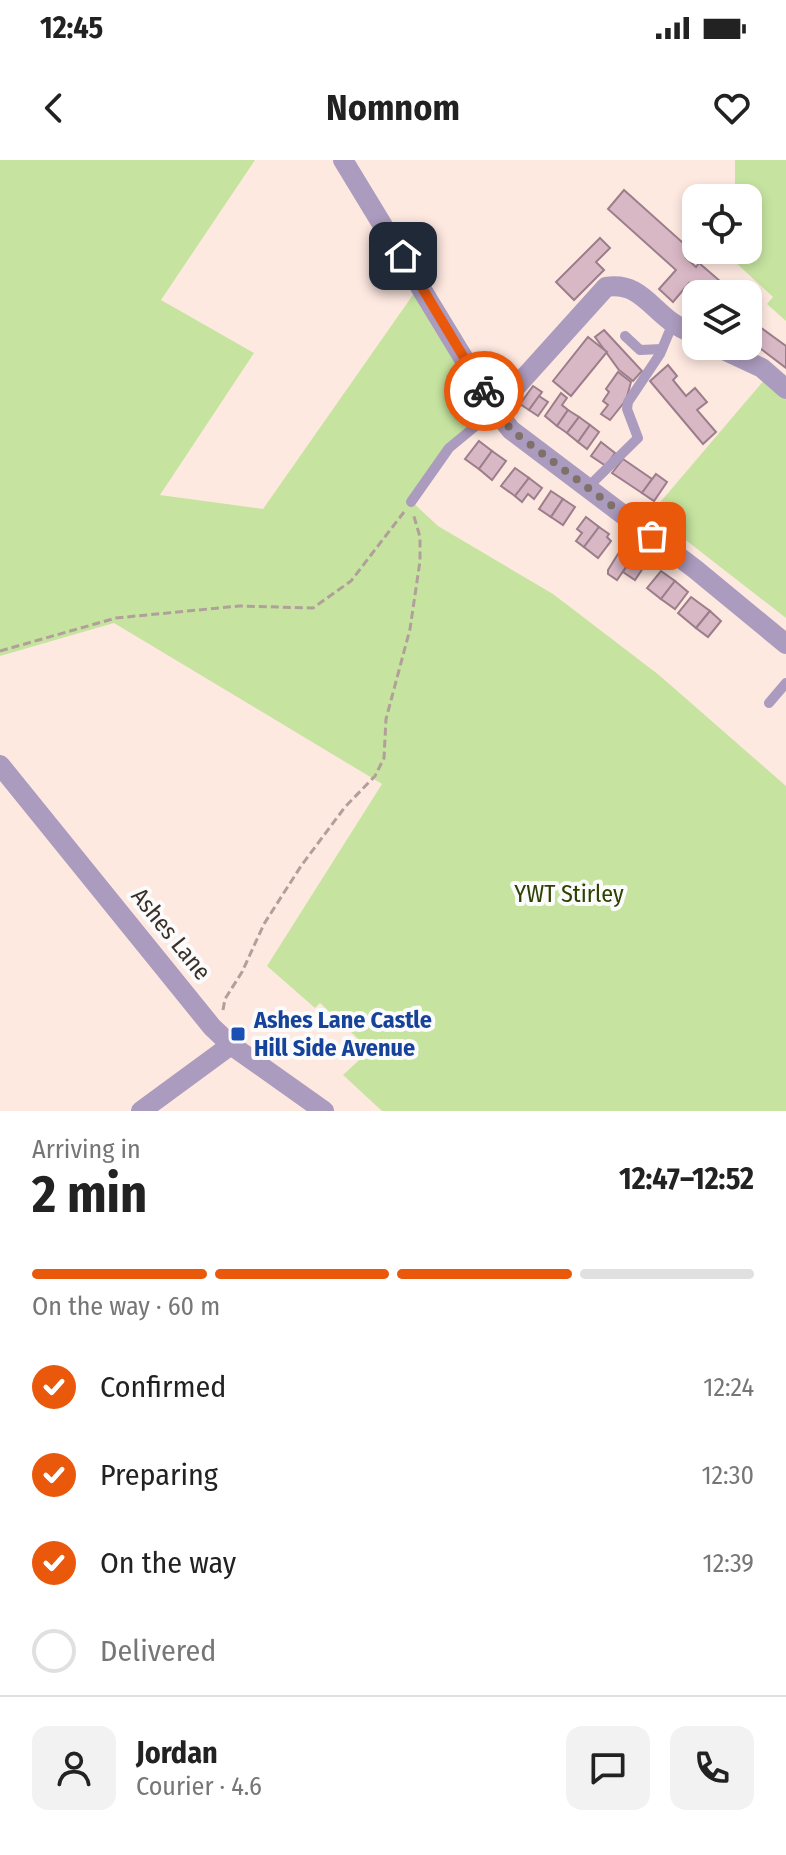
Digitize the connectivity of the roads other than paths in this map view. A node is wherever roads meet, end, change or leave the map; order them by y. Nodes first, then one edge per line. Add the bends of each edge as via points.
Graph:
1 (343, 160) edge
2 (673, 323) junction
3 (682, 328) edge
4 (625, 336) dead end
5 (662, 349) junction
6 (745, 360) edge
7 (786, 389) edge
8 (495, 410) junction
9 (588, 487) junction
10 (411, 502) road end
11 (786, 644) edge
12 (786, 683) edge
13 (769, 703) dead end
14 (0, 765) edge
15 (231, 1045) junction
16 (141, 1111) edge
17 (324, 1111) edge

1 - 8 street
2 - 3 street
2 - 5 lane
2 - 8 street via 636,291 622,285 606,287
4 - 5 lane via 640,350
5 - 9 lane via 628,402 638,438
6 - 7 street
8 - 9 street via 511,430
8 - 10 lane via 449,448
9 - 11 street
12 - 13 lane
14 - 15 street, Ashes Lane
15 - 16 street
15 - 17 street, Ashes Lane

